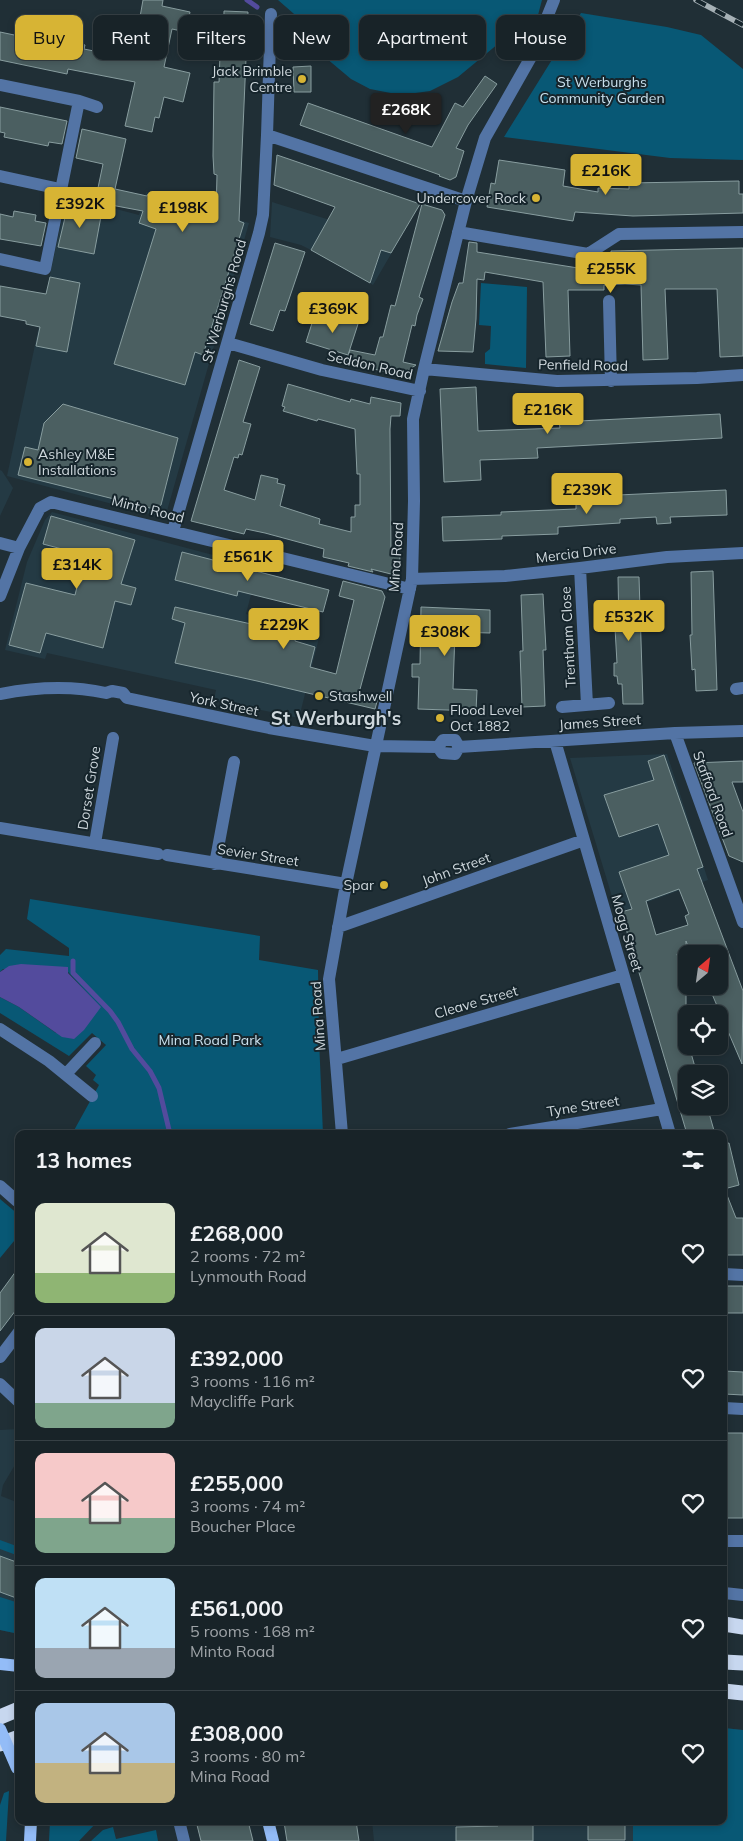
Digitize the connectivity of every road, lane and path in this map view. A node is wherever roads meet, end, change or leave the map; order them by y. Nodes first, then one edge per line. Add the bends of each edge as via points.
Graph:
1 (554, 0) edge
2 (270, 14) dead end
3 (0, 85) edge
4 (79, 101) junction
5 (97, 107) dead end
6 (268, 135) junction
7 (0, 176) edge
8 (60, 189) junction
9 (466, 201) junction
10 (458, 232) junction
11 (743, 232) edge
12 (0, 260) edge
13 (609, 301) dead end
14 (228, 343) junction
15 (424, 369) junction
16 (743, 375) edge
17 (611, 381) junction
18 (420, 391) junction
19 (173, 531) junction
20 (0, 543) edge
21 (19, 548) junction
22 (743, 553) edge
23 (580, 568) junction
24 (411, 584) junction
25 (0, 596) edge
26 (0, 694) edge
27 (609, 703) dead end
28 (586, 705) junction
29 (562, 707) dead end
30 (743, 731) edge
31 (675, 733) junction
32 (113, 738) dead end
33 (555, 740) junction
34 (375, 746) junction
35 (234, 762) dead end
36 (0, 828) edge
37 (584, 840) junction
38 (95, 843) junction
39 (216, 864) junction
40 (346, 884) junction
41 (743, 922) edge
42 (338, 927) junction
43 (623, 975) junction
44 (0, 1029) edge
45 (94, 1043) dead end
46 (336, 1059) junction
47 (66, 1074) junction
48 (92, 1096) dead end
49 (662, 1109) junction
50 (342, 1130) edge
51 (534, 1130) edge
52 (669, 1130) edge
53 (0, 1186) edge
54 (15, 1199) edge
55 (727, 1274) edge
56 (743, 1275) edge
57 (15, 1337) edge
58 (0, 1357) edge
59 (0, 1384) edge
60 (15, 1398) edge
61 (727, 1408) edge
62 (743, 1408) edge
63 (727, 1541) edge
64 (743, 1541) edge
65 (727, 1593) edge
66 (743, 1595) edge
67 (727, 1624) edge
68 (743, 1627) edge
69 (727, 1634) edge
70 (743, 1635) edge
71 (727, 1662) edge
72 (0, 1664) edge
73 (743, 1664) edge
74 (15, 1666) edge
75 (727, 1691) edge
76 (743, 1693) edge
77 (15, 1711) edge
78 (0, 1717) edge
79 (0, 1729) edge
80 (15, 1738) edge
81 (0, 1744) edge
82 (15, 1763) edge
83 (32, 1825) edge
84 (180, 1825) edge
85 (269, 1825) edge
86 (30, 1840) edge
87 (184, 1841) edge
88 (273, 1841) edge

1 - 9 street, Mina Road via 531,57 485,138
2 - 6 street, St Werburghs Road
3 - 4 street
4 - 5 street
4 - 8 street
6 - 9 street
6 - 14 street, St Werburghs Road via 263,215
7 - 8 street
8 - 12 street via 45,269
9 - 10 street, Mina Road
10 - 11 street via 588,254 619,234
10 - 15 street, Mina Road
13 - 17 street
14 - 18 street, Seddon Road via 322,370
14 - 19 street, St Werburghs Road
15 - 17 street, Penfield Road via 557,381
15 - 18 street, Mina Road
16 - 17 street, Penfield Road
18 - 24 street, Mina Road via 413,419
19 - 21 street, Minto Road via 51,502 40,508
19 - 24 street, Minto Road
20 - 21 street
21 - 25 street, Minto Road
22 - 23 street, Mercia Drive via 667,556
23 - 24 street, Mercia Drive
23 - 28 street, Trentham Close
24 - 34 street, Mina Road
26 - 34 street, York Street via 51,687 90,690 106,693 109,698 121,702 127,698 268,728
27 - 28 street, Trentham Close
28 - 29 street, Trentham Close
30 - 31 street, James Street
31 - 33 street, James Street
31 - 41 street, Stafford Road
32 - 38 street, Dorset Grove
33 - 34 street, James Street via 460,747 455,740 443,740 438,747
33 - 37 street, Mogg Street
34 - 40 street, Mina Road
35 - 39 street
36 - 38 street, Sevier Street
37 - 42 street, John Street
37 - 43 street, Mogg Street
38 - 39 street, Sevier Street
39 - 40 street, Sevier Street
40 - 42 street, Mina Road
42 - 46 street, Mina Road via 329,979
43 - 46 street, Cleave Street
43 - 49 street, Mogg Street
44 - 47 street
45 - 47 street
46 - 50 street, Mina Road
47 - 48 street
49 - 51 street, Tyne Street
49 - 52 street, Mogg Street
53 - 54 street
55 - 56 street
57 - 58 street
59 - 60 street
61 - 62 street
63 - 64 street
65 - 66 street
67 - 68 highway
69 - 70 highway
71 - 73 highway
72 - 74 main road
75 - 76 highway
77 - 78 highway
79 - 82 main road, bridge
80 - 81 highway
83 - 86 main road
84 - 87 street
85 - 88 main road

